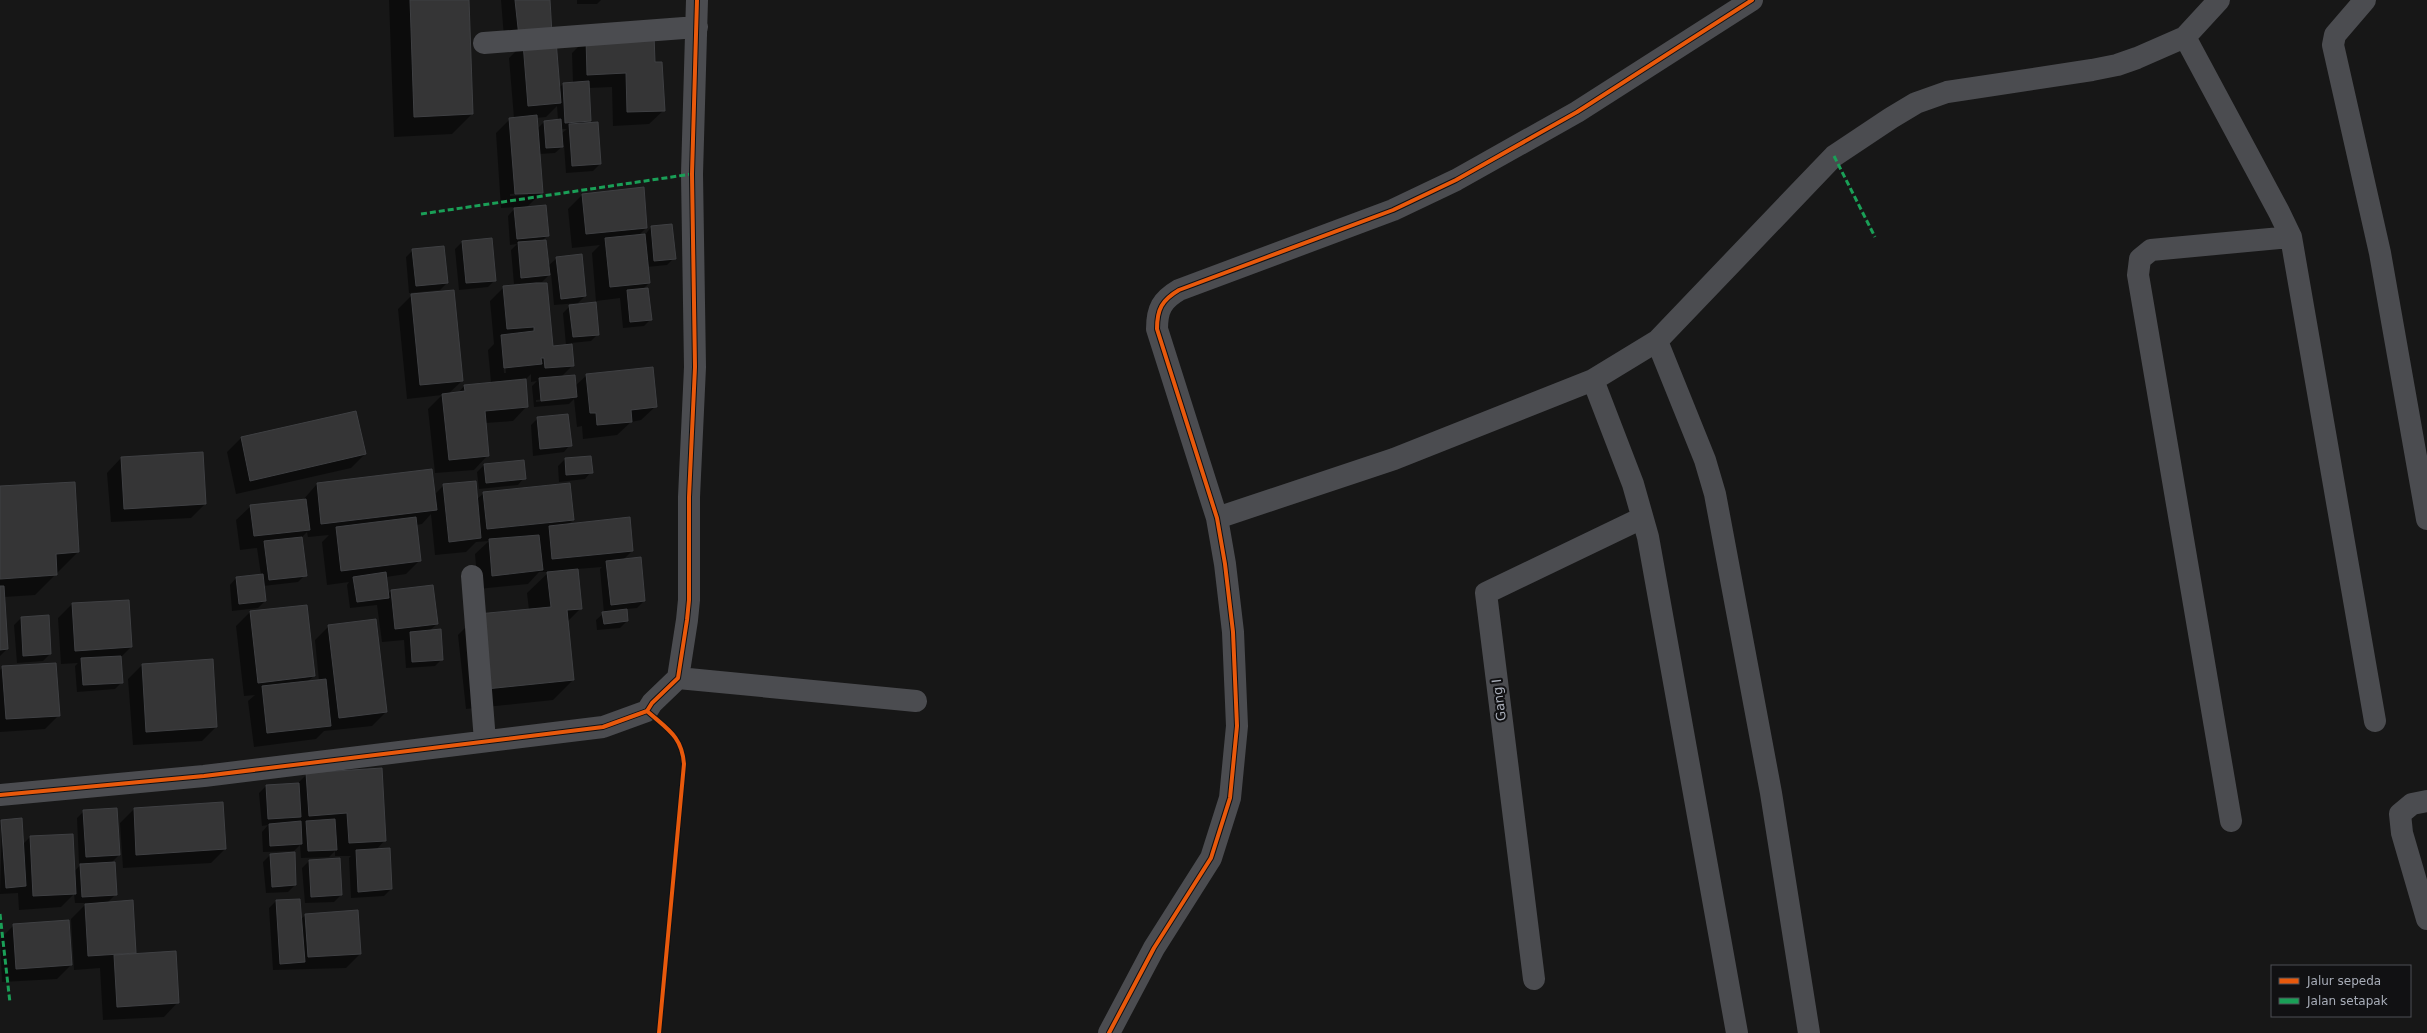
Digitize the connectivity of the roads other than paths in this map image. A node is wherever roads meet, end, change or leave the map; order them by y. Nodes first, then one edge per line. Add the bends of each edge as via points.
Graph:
1 (697, 0) edge
2 (1752, 0) edge
3 (2219, 0) edge
4 (2364, 0) edge
5 (697, 27) junction
6 (2185, 36) junction
7 (484, 43) dead end
8 (2291, 237) junction
9 (1657, 341) junction
10 (1593, 380) junction
11 (1217, 518) junction
12 (1642, 518) junction
13 (2427, 519) edge
14 (472, 576) dead end
15 (678, 678) junction
16 (916, 701) dead end
17 (2375, 721) dead end
18 (485, 741) junction
19 (0, 795) edge
20 (2427, 800) edge
21 (2230, 821) dead end
22 (2427, 919) edge
23 (1534, 979) dead end
24 (1109, 1033) edge
25 (1737, 1033) edge
26 (1809, 1033) edge

1 - 5 street
2 - 11 street via 1577,112 1456,180 1393,210 1179,290 1161,304 1157,314 1157,329
3 - 6 street
4 - 13 street via 2335,35 2333,45 2380,253
5 - 7 street
5 - 15 street via 692,174 695,367 689,497 689,600
6 - 8 street
6 - 9 street via 2117,65 1947,92 1916,103 1834,156
8 - 17 street
8 - 21 street via 2151,250 2140,259 2138,275
9 - 10 street
9 - 26 street via 1705,460 1715,494 1771,793
10 - 11 street via 1394,459
10 - 12 street via 1633,484
11 - 24 street via 1233,632 1237,726 1230,798 1211,858 1154,948
12 - 23 street, Gang I via 1486,593
12 - 25 street via 1662,606
14 - 18 street
15 - 16 street
15 - 18 street via 647,711 603,727
18 - 19 street via 204,776
20 - 22 street via 2412,804 2400,814 2402,833

